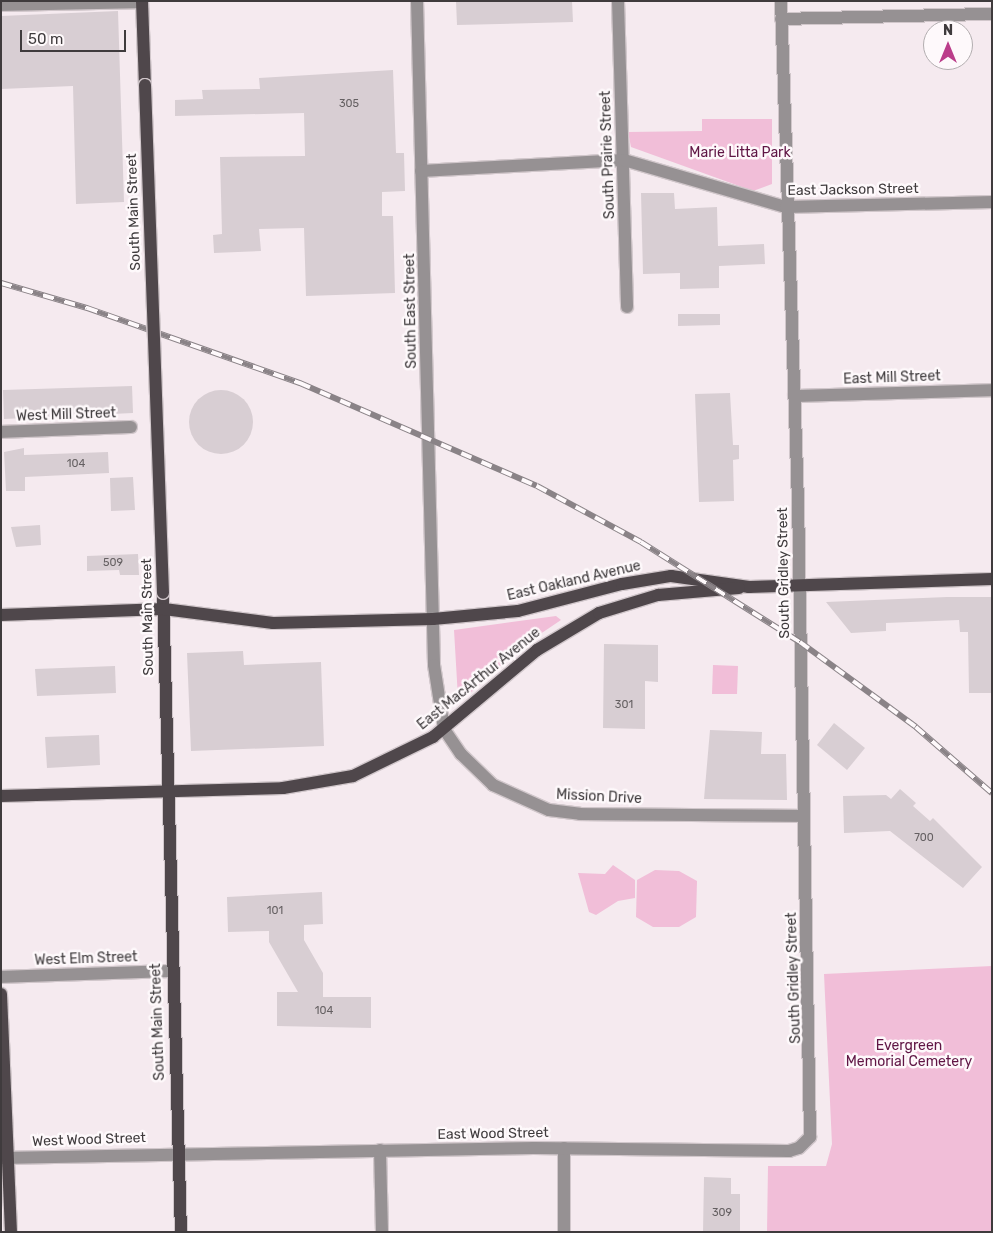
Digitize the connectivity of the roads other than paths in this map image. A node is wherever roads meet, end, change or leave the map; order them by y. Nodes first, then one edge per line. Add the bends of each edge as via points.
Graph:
1 (417, 1) edge
2 (618, 1) edge
3 (781, 1) edge
4 (142, 2) edge
5 (1, 5) edge
6 (992, 14) edge
7 (781, 19) junction
8 (624, 160) junction
9 (421, 171) junction
10 (992, 202) edge
11 (786, 207) junction
12 (628, 307) dead end
13 (992, 390) edge
14 (794, 396) junction
15 (131, 427) dead end
16 (1, 432) edge
17 (992, 579) edge
18 (799, 586) junction
19 (749, 587) junction
20 (164, 609) junction
21 (1, 614) edge
22 (433, 619) junction
23 (444, 729) junction
24 (167, 790) junction
25 (1, 796) edge
26 (804, 816) junction
27 (171, 971) junction
28 (1, 977) edge
29 (1, 994) edge
30 (806, 1142) joint
31 (564, 1148) junction
32 (380, 1150) junction
33 (178, 1152) junction
34 (4, 1158) edge
35 (11, 1232) edge
36 (181, 1232) edge
37 (382, 1232) edge
38 (564, 1232) edge

1 - 9 street, South East Street
2 - 8 street, South Prairie Street
3 - 7 street, South Gridley Street
4 - 5 street
4 - 20 main road, South Main Street, bridge
6 - 7 street
7 - 11 street, South Gridley Street
8 - 9 street, East Jackson Street
8 - 11 street, East Jackson Street
8 - 12 street, South Prairie Street
9 - 22 street, South East Street
10 - 11 street, East Jackson Street
11 - 14 street, South Gridley Street
13 - 14 street, East Mill Street
14 - 18 street, South Gridley Street
15 - 16 street, West Mill Street
17 - 18 main road, East Oakland Avenue
18 - 19 main road, East Oakland Avenue
18 - 26 street, South Gridley Street
19 - 22 main road, East Oakland Avenue via 687,577 642,579 537,608
19 - 23 main road, East MacArthur Avenue via 658,595 599,613 537,650
20 - 21 main road, East Oakland Avenue
20 - 22 main road, East Oakland Avenue via 273,623
20 - 24 main road, South Main Street
22 - 23 street, Mission Drive via 434,665
23 - 24 main road, East MacArthur Avenue via 371,770 330,782 283,788
23 - 26 street, Mission Drive via 461,754 493,784 549,810 580,814
24 - 25 main road, East MacArthur Avenue
24 - 27 main road, South Main Street
26 - 30 street, South Gridley Street via 812,1127
27 - 28 street, West Elm Street
27 - 33 main road, South Main Street
29 - 34 main road
30 - 31 street, East Wood Street via 790,1151
31 - 32 street, East Wood Street
31 - 38 street
32 - 33 street, East Wood Street
32 - 37 street
33 - 34 street, West Wood Street
33 - 36 main road, South Main Street
34 - 35 main road

